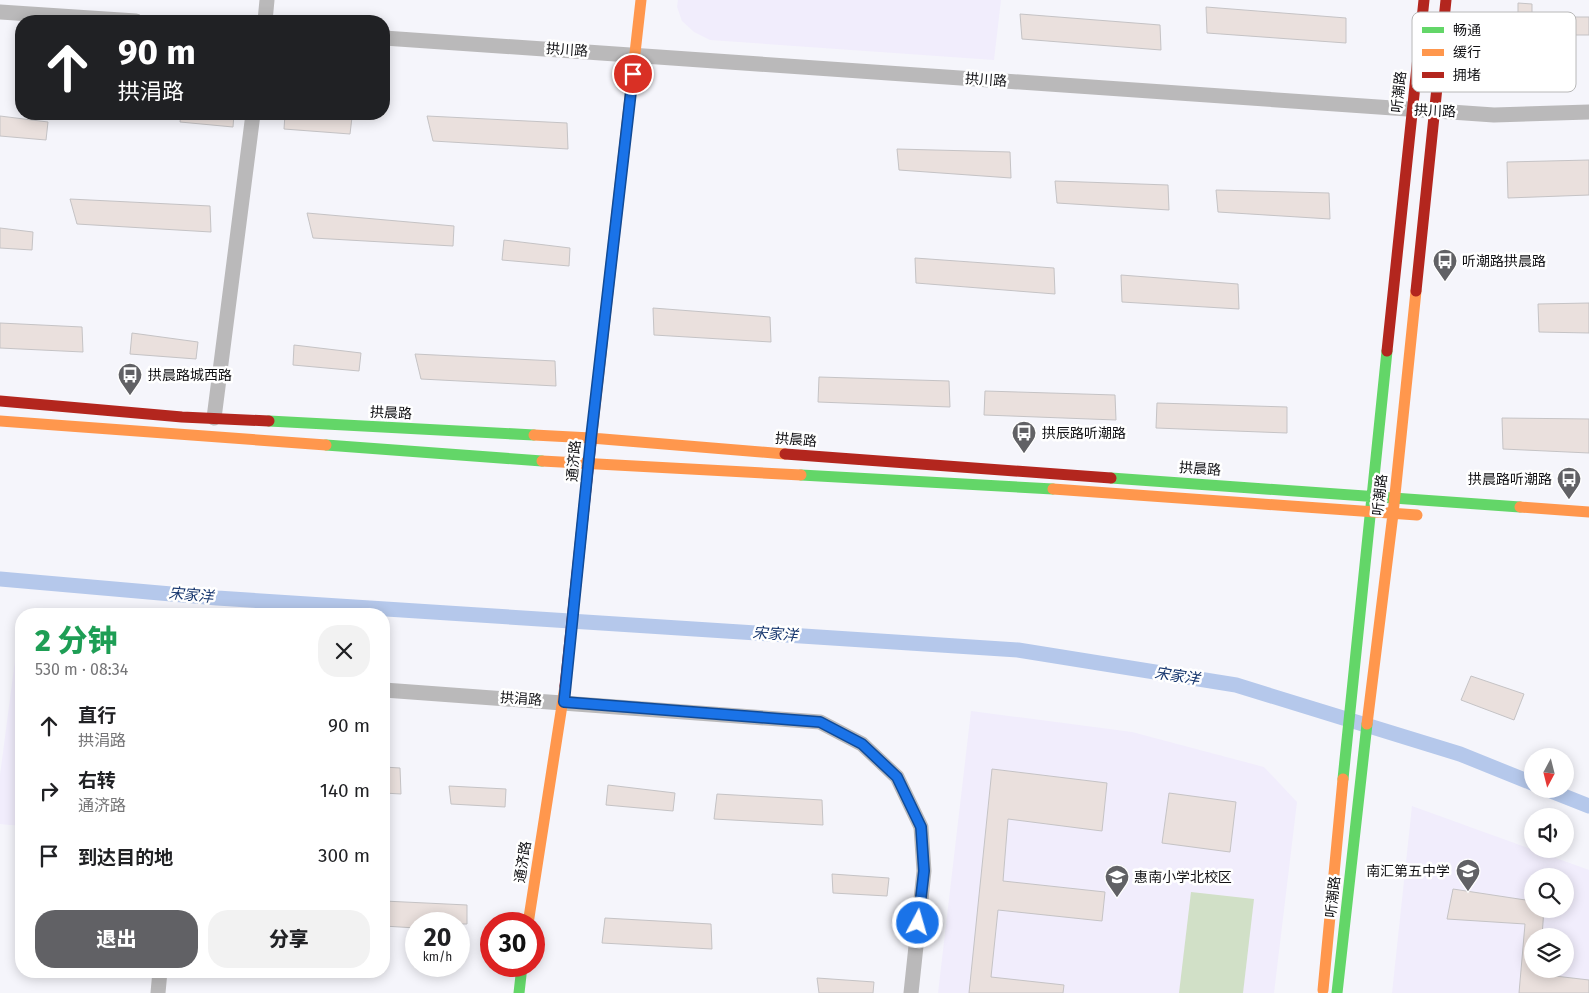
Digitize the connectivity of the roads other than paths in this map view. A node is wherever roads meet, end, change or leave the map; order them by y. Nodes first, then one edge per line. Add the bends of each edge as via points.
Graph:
1 (267, 0) edge
2 (641, 0) edge
3 (0, 12) edge
4 (45, 15) edge
5 (266, 15) edge
6 (390, 38) edge
7 (635, 55) junction
8 (1414, 92) edge
9 (1435, 92) edge
10 (1412, 110) junction
11 (1433, 111) junction
12 (1589, 112) edge
13 (252, 120) edge
14 (0, 401) edge
15 (214, 418) junction
16 (0, 421) edge
17 (591, 438) junction
18 (590, 464) junction
19 (1372, 496) junction
20 (1395, 499) junction
21 (1371, 512) junction
22 (1589, 512) edge
23 (1393, 514) junction
24 (1431, 516) dead end
25 (390, 690) edge
26 (564, 702) junction
27 (530, 912) edge
28 (521, 977) edge
29 (159, 978) edge
30 (158, 993) edge
31 (519, 993) edge
32 (911, 993) edge
33 (1323, 993) edge
34 (1337, 993) edge

1 - 5 street
2 - 7 main road, 通济路
3 - 4 street
6 - 7 street, 拱川路
7 - 10 street, 拱川路
7 - 17 main road, 通济路
8 - 10 main road, 听潮路
9 - 11 main road, 听潮路
10 - 11 street, 拱川路
10 - 19 main road, 听潮路
11 - 12 street, 拱川路 via 1494,115
11 - 20 main road, 听潮路
13 - 15 street
14 - 15 main road, 拱晨路
15 - 17 main road, 拱晨路
16 - 18 main road
17 - 18 main road, 通济路
17 - 19 main road, 拱晨路
18 - 21 main road via 979,484
18 - 26 main road, 通济路
19 - 20 main road, 拱晨路
19 - 21 main road, 听潮路
20 - 22 main road, 拱晨路
20 - 23 main road, 听潮路
21 - 23 main road
21 - 33 main road, 听潮路
23 - 24 main road
23 - 34 main road, 听潮路
25 - 26 street, 拱涓路
26 - 27 main road, 通济路
26 - 32 street, 拱涓路 via 820,722 862,744 897,777 921,827 924,871
28 - 31 main road
29 - 30 street

